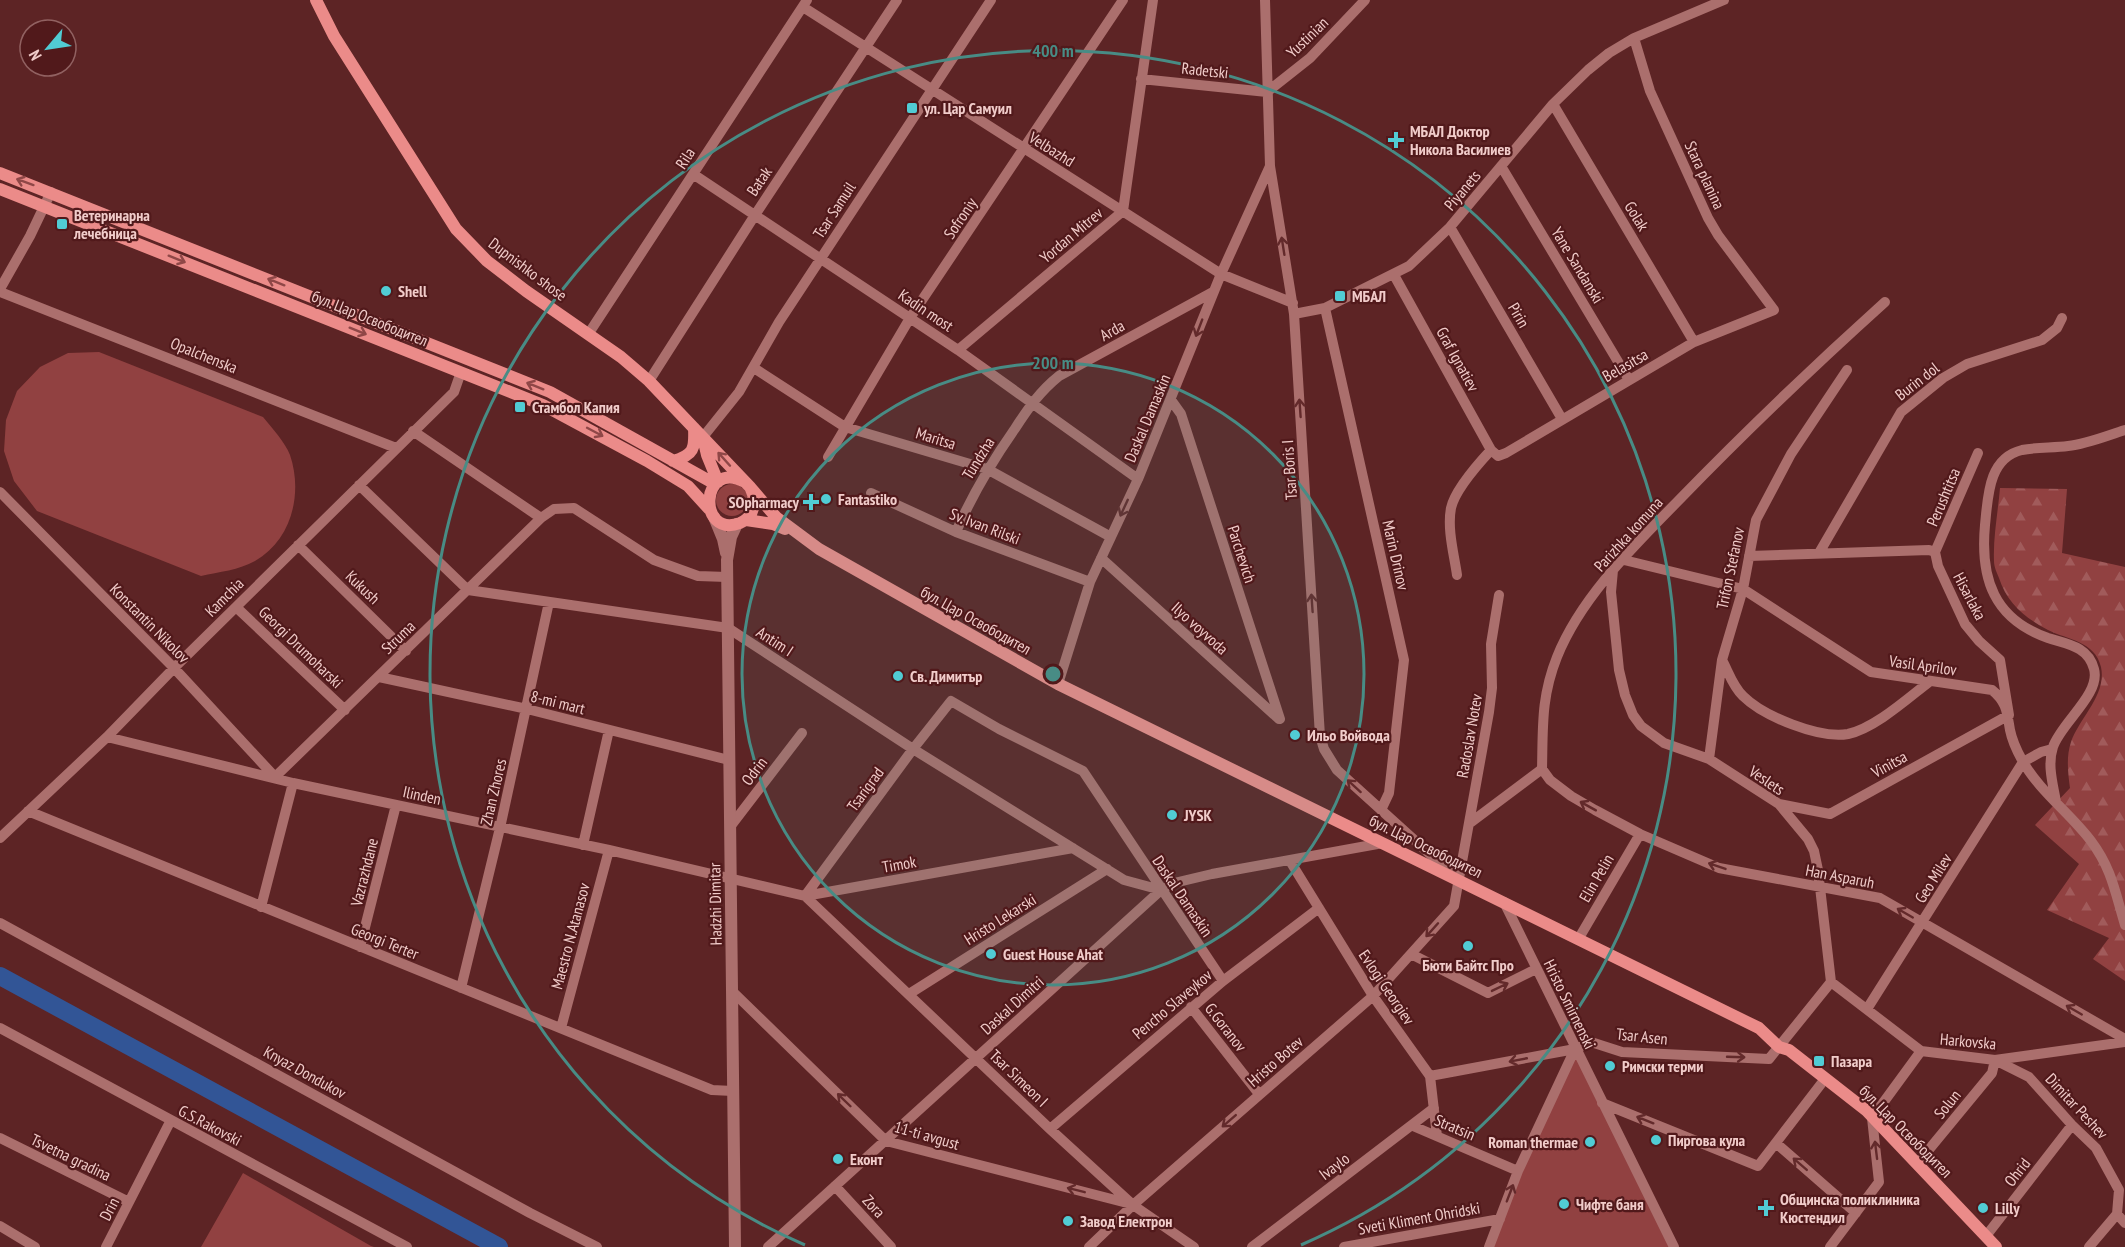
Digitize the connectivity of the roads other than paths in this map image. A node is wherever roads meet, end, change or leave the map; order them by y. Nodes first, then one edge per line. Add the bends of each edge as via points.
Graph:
1 (316, 0) edge
2 (897, 0) edge
3 (991, 0) edge
4 (1123, 0) edge
5 (1153, 0) edge
6 (1265, 0) edge
7 (1365, 0) edge
8 (1724, 0) edge
9 (805, 3) edge
10 (1634, 38) junction
11 (866, 48) junction
12 (1142, 79) junction
13 (931, 89) junction
14 (1267, 92) junction
15 (1553, 104) junction
16 (1025, 149) junction
17 (1270, 166) junction
18 (1501, 166) junction
19 (0, 173) edge
20 (693, 174) junction
21 (0, 189) edge
22 (51, 192) junction
23 (44, 206) junction
24 (1123, 211) junction
25 (755, 215) junction
26 (1450, 227) junction
27 (821, 259) junction
28 (1221, 274) junction
29 (1394, 275) junction
30 (0, 290) edge
31 (1213, 292) junction
32 (1885, 302) dead end
33 (1325, 308) junction
34 (1294, 309) junction
35 (1774, 310) joint
36 (910, 318) junction
37 (2062, 318) dead end
38 (589, 333) junction
39 (1694, 342) junction
40 (958, 350) junction
41 (754, 368) junction
42 (1847, 370) dead end
43 (461, 372) junction
44 (1629, 380) junction
45 (648, 381) junction
46 (1171, 400) junction
47 (1032, 404) junction
48 (1562, 419) junction
49 (845, 427) junction
50 (2125, 430) edge
51 (413, 431) junction
52 (699, 433) junction
53 (396, 448) junction
54 (1494, 453) junction
55 (1978, 453) dead end
56 (828, 458) dead end
57 (673, 461) junction
58 (987, 469) junction
59 (1138, 479) junction
60 (717, 483) junction
61 (359, 485) junction
62 (747, 485) junction
63 (0, 492) edge
64 (871, 493) dead end
65 (712, 513) junction
66 (542, 518) junction
67 (741, 522) junction
68 (956, 532) junction
69 (795, 533) junction
70 (1111, 537) junction
71 (298, 545) junction
72 (1935, 552) junction
73 (1819, 553) junction
74 (1749, 556) junction
75 (1101, 558) junction
76 (727, 560) junction
77 (1624, 560) junction
78 (1613, 570) junction
79 (1457, 575) dead end
80 (727, 577) junction
81 (1090, 582) junction
82 (1743, 589) junction
83 (468, 590) junction
84 (1499, 595) dead end
85 (549, 602) junction
86 (236, 606) junction
87 (728, 628) junction
88 (406, 651) junction
89 (1722, 660) junction
90 (174, 668) junction
91 (379, 677) junction
92 (1929, 682) junction
93 (1058, 684) junction
94 (951, 701) joint
95 (345, 710) junction
96 (528, 710) junction
97 (2009, 715) junction
98 (1280, 719) joint
99 (609, 730) junction
100 (802, 733) dead end
101 (107, 737) junction
102 (913, 749) junction
103 (2052, 749) junction
104 (1708, 759) junction
105 (729, 760) junction
106 (2023, 762) junction
107 (1542, 769) junction
108 (275, 777) junction
109 (293, 783) junction
110 (1779, 804) junction
111 (396, 805) junction
112 (2057, 805) junction
113 (1381, 810) junction
114 (28, 811) junction
115 (1470, 823) junction
116 (730, 827) junction
117 (500, 828) junction
118 (1640, 834) junction
119 (0, 838) edge
120 (1383, 843) junction
121 (583, 845) junction
122 (1073, 848) junction
123 (609, 850) junction
124 (1290, 861) junction
125 (1107, 869) junction
126 (731, 878) junction
127 (1460, 881) junction
128 (1820, 887) junction
129 (1161, 890) junction
130 (805, 896) junction
131 (1504, 902) junction
132 (261, 907) junction
133 (1319, 908) junction
134 (0, 922) edge
135 (1923, 923) junction
136 (2125, 925) edge
137 (1579, 938) junction
138 (360, 947) junction
139 (1411, 954) junction
140 (1536, 969) junction
141 (1222, 981) junction
142 (1830, 982) junction
143 (461, 988) junction
144 (732, 991) junction
145 (909, 994) junction
146 (1373, 996) junction
147 (1191, 1007) junction
148 (1867, 1009) junction
149 (0, 1028) edge
150 (561, 1028) junction
151 (2125, 1040) edge
152 (1779, 1047) junction
153 (1575, 1049) junction
154 (1921, 1051) junction
155 (975, 1057) junction
156 (1995, 1060) junction
157 (1430, 1076) junction
158 (1821, 1084) junction
159 (733, 1091) junction
160 (1259, 1094) junction
161 (1602, 1103) junction
162 (1434, 1108) junction
163 (1872, 1118) junction
164 (171, 1120) junction
165 (2072, 1125) junction
166 (1413, 1126) junction
167 (1050, 1129) junction
168 (1437, 1136) junction
169 (0, 1138) edge
170 (886, 1141) junction
171 (1776, 1143) junction
172 (1917, 1164) junction
173 (1518, 1171) junction
174 (834, 1186) junction
175 (129, 1202) junction
176 (1133, 1204) junction
177 (1856, 1213) junction
178 (2117, 1214) junction
179 (1500, 1219) junction
180 (2125, 1223) edge
181 (0, 1226) edge
182 (1986, 1236) junction
183 (35, 1247) edge
184 (106, 1247) edge
185 (407, 1247) edge
186 (597, 1247) edge
187 (735, 1247) edge
188 (768, 1247) edge
189 (891, 1247) edge
190 (1089, 1247) edge
191 (1194, 1247) edge
192 (1252, 1247) edge
193 (1344, 1247) edge
194 (1489, 1247) edge
195 (1674, 1247) edge
196 (1830, 1247) edge
197 (1996, 1247) edge
198 (2089, 1247) edge

1 - 38 main road, Dupnishko shose via 334,36 456,229 495,267
2 - 11 street, Batak
3 - 13 street, Tsar Samuil
4 - 16 street, Sofroniy
5 - 12 street, Yordan Mitrev
6 - 14 street, Tsar Boris I
7 - 14 street, Yustinian via 1310,58
8 - 10 street, Piyanets
9 - 11 street, Velbazhd
9 - 20 street, Rila
10 - 15 street, Piyanets via 1588,70
10 - 35 street, Stara planina via 1650,91 1708,218
11 - 13 street, Velbazhd
11 - 25 street, Batak
12 - 14 street, Radetski
12 - 24 street, Yordan Mitrev
13 - 16 street, Velbazhd
13 - 27 street, Tsar Samuil
14 - 17 street, Tsar Boris I
15 - 18 street, Piyanets
15 - 39 street, Golak
16 - 24 street, Velbazhd
16 - 36 street, Sofroniy
17 - 28 street, Daskal Damaskin
34 -> 17 street, Tsar Boris I
18 - 26 street, Piyanets
18 - 44 street, Yane Sandanski
22 -> 19 main road, бул. Цар Освободител
20 - 25 street, Kadin most
20 - 38 street, Rila
21 - 23 main road, бул. Цар Освободител
22 - 23 street
57 -> 22 main road, бул. Цар Освободител via 550,392
23 - 30 street
23 -> 43 main road, бул. Цар Освободител
24 - 28 street, Velbazhd
24 - 40 street, Yordan Mitrev
25 - 27 street, Kadin most
25 - 45 street, Batak
26 - 29 street, Piyanets
26 - 48 street, Pirin
27 - 36 street, Kadin most
27 - 41 street, Tsar Samuil
28 - 31 street, Daskal Damaskin
28 - 34 street, Velbazhd
29 - 33 street, Piyanets
29 - 54 street, Graf Ignatiev
30 - 53 street, Opalchenska
31 -> 46 street, Daskal Damaskin
31 - 47 street, Arda via 1059,376 1042,389
32 - 77 street, Parizhka komuna via 1714,463
33 - 34 street, Piyanets
33 - 113 street, Marin Drinov via 1404,660 1389,793
113 -> 34 street, Tsar Boris I via 1336,770 1320,736
35 - 39 street, Belasitsa
36 - 40 street, Kadin most
36 - 49 street, Sofroniy
37 - 73 street, Burin dol via 2057,328 2042,340 1967,364 1901,412
38 - 45 main road, Dupnishko shose
39 - 44 street, Belasitsa
40 - 47 street, Kadin most
41 - 49 street, Maritsa
41 - 52 street, Tsar Samuil via 733,400
42 - 74 street, Trifon Stefanov via 1791,454 1756,520
43 - 51 street, Kamchia via 454,392
43 -> 65 main road, бул. Цар Освободител via 543,405 647,461 688,486
44 - 48 street, Belasitsa
45 - 52 main road, Dupnishko shose
46 - 59 street, Daskal Damaskin
46 - 98 street, Parchevich via 1181,414
47 - 58 street, Tundzha
47 - 59 street, Kadin most
48 - 54 street, Belasitsa via 1506,453
49 - 56 street, Sofroniy
49 - 58 street, Maritsa
50 - 103 street via 2069,446 2020,450 2003,460 1991,477 1984,530 1987,578 1995,599 2026,629 2081,648 2095,671 2086,699
51 - 53 street, Kamchia
51 - 66 street
52 - 57 main road via 690,454
52 - 60 main road
62 -> 52 main road, Dupnishko shose
53 - 61 street, Kamchia
54 - 79 street via 1470,474 1452,504 1450,526
55 - 72 street, Perushtitsa
57 - 60 main road, бул. Цар Освободител
58 - 68 street, Tundzha
58 - 70 street, Maritsa
59 -> 70 street, Daskal Damaskin
60 - 62 main road via 731,478
60 - 65 main road via 709,495
61 - 71 street, Kamchia
61 - 83 street
62 - 67 main road via 753,509
62 - 69 main road, Dupnishko shose
63 - 90 street, Konstantin Nikolov
64 - 68 street, Sv. Ivan Rilski
65 - 67 main road via 726,524
65 - 76 street
66 - 80 street via 554,509 574,508 654,560 698,576
66 - 83 street, Struma
67 - 69 main road via 773,524
67 - 76 street via 731,537
68 - 81 street, Sv. Ivan Rilski
69 - 93 main road, бул. Цар Освободител
70 - 75 street, Daskal Damaskin
71 - 86 street, Kamchia
71 - 88 street, Kukush
72 - 73 street
72 - 97 street, Hisarlaka via 1965,624 2000,660
73 - 74 street
74 - 82 street, Trifon Stefanov
75 - 81 street, Daskal Damaskin
75 - 98 street, Ilyo voyvoda
76 - 80 street, Hadzhi Dimitar
77 - 78 street, Parizhka komuna
77 - 82 street, Vasil Aprilov
78 - 104 street, Veslets via 1611,592 1619,670 1633,715 1664,743
78 - 107 street, Parizhka komuna via 1573,625 1552,670 1542,719
80 - 87 street, Hadzhi Dimitar
81 - 93 street, Daskal Damaskin
82 - 89 street, Trifon Stefanov
82 - 92 street, Vasil Aprilov via 1871,672
83 - 85 street, Antim I
83 - 88 street, Struma
84 - 115 street, Radoslav Notev via 1491,644 1492,688
85 - 87 street, Antim I
85 - 96 street, Zhan Zhores
86 - 90 street, Kamchia
86 - 95 street, Georgi Drumoharski
87 - 102 street, Antim I
87 - 105 street, Hadzhi Dimitar
88 - 91 street, Struma
89 - 92 street via 1741,694 1756,708 1776,719 1829,735 1849,734 1871,724
89 - 104 street, Trifon Stefanov
90 - 101 street, Kamchia
90 - 108 street, Konstantin Nikolov
91 - 95 street, Struma
91 - 96 street, 8-mi mart
92 - 97 street, Vasil Aprilov via 1992,690
93 - 120 main road, бул. Цар Освободител
94 - 102 street, Tsarigrad
94 - 129 street, Daskal Damaskin via 1083,771
95 - 108 street, Struma
96 - 99 street, 8-mi mart
96 - 117 street, Zhan Zhores
97 - 106 street, Vasil Aprilov via 2010,730
97 - 110 street, Vinitsa via 1830,814
99 - 105 street, 8-mi mart
99 - 121 street
100 - 116 street, Odrin
101 - 108 street, Ilinden
101 - 114 street, Kamchia
102 - 122 street, Antim I
102 - 130 street, Tsarigrad
103 - 106 street
103 - 112 street via 2051,772
104 - 110 street, Veslets
105 - 116 street, Hadzhi Dimitar
106 - 112 street, Vasil Aprilov
106 - 135 street, Geo Milev
107 - 115 street
118 -> 107 street, Han Asparuh via 1571,796
108 - 109 street, Ilinden
109 - 111 street, Ilinden
109 - 132 street
110 - 128 street, Veslets via 1814,851
111 - 117 street, Ilinden
111 - 138 street, Vazrazhdane
112 - 136 street, Vasil Aprilov via 2090,840 2109,870
113 - 127 street, Tsar Boris I
114 - 119 street, Kamchia
114 - 132 street, Georgi Terter
115 - 127 street, Radoslav Notev
116 - 126 street, Hadzhi Dimitar
117 - 121 street, Ilinden
117 - 143 street, Zhan Zhores
128 -> 118 street, Han Asparuh via 1719,868
118 - 137 street, Elin Pelin
120 - 124 street, Daskal Dimitri
120 - 127 main road, бул. Цар Освободител
121 - 123 street, Ilinden
122 - 125 street, Antim I
122 - 130 street, Timok
123 - 126 street, Ilinden
123 - 150 street, Maestro N.Atanasov
124 - 129 street, Daskal Dimitri via 1212,874
124 - 133 street, Evlogi Georgiev
125 - 129 street, Antim I via 1124,880
125 - 145 street, Hristo Lekarski
126 - 130 street, Timok
126 - 144 street, Hadzhi Dimitar
127 - 131 main road, бул. Цар Освободител
127 -> 139 street, Hristo Botev via 1454,906
135 -> 128 street, Han Asparuh via 1880,898
128 - 142 street, Veslets
129 - 141 street, Daskal Damaskin
129 - 155 street, Daskal Dimitri
130 - 145 street, Tsar Simeon I
131 - 137 main road, бул. Цар Освободител
131 - 140 street, Hristo Smirnenski
132 - 138 street, Georgi Terter
133 - 141 street, Pencho Slaveykov
133 - 146 street, Evlogi Georgiev
134 - 186 street, Knyaz Dondukov
135 - 148 street, Geo Milev
151 -> 135 street, Han Asparuh
137 - 152 main road, бул. Цар Освободител via 1759,1028
138 - 143 street, Georgi Terter
139 -> 140 street via 1488,993
139 - 146 street, Hristo Botev
140 - 153 street, Hristo Smirnenski
141 - 147 street, Pencho Slaveykov
142 - 148 street, Harkovska
142 - 152 street
143 - 150 street, Georgi Terter
144 - 159 street, Hadzhi Dimitar
170 -> 144 street, 11-ti avgust
145 - 155 street, Tsar Simeon I
146 - 157 street, Evlogi Georgiev
146 - 160 street, Hristo Botev
147 - 160 street, G.Goranov
147 - 167 street, Pencho Slaveykov
148 - 154 street, Harkovska
149 - 164 street, G.S.Rakovski
150 - 159 street, Georgi Terter via 712,1090
151 - 156 street, Harkovska
153 -> 152 street, Tsar Asen via 1591,1042 1622,1052 1768,1059
152 - 158 main road
152 - 163 main road, бул. Цар Освободител via 1789,1050
153 -> 157 street, Tsar Asen
153 - 161 street, Hristo Smirnenski
153 - 173 street
154 - 156 street, Harkovska
154 - 163 street
155 - 167 street, Tsar Simeon I
155 - 170 street, Daskal Dimitri
156 - 165 street, Dimitar Peshev via 2029,1077
156 - 172 street, Solun via 1992,1073
157 - 162 street, Evlogi Georgiev
158 - 163 main road via 1862,1116
158 - 171 street
159 - 187 street, Hadzhi Dimitar
160 -> 176 street, Hristo Botev
171 -> 161 street via 1758,1166
161 - 195 street, Hristo Smirnenski
162 - 166 street, Ivaylo
162 - 168 street, Evlogi Georgiev
163 - 172 main road, бул. Цар Освободител
177 -> 163 street via 1879,1182
164 - 175 street, Drin
164 - 185 street, G.S.Rakovski
165 - 178 street, Dimitar Peshev via 2096,1148 2120,1190
165 - 182 street, Ohrid
166 - 168 street, Stratsin
166 - 192 street, Ivaylo
167 - 176 street, Tsar Simeon I
168 - 173 street, Stratsin
169 - 175 street, Tsvetna gradina
170 - 174 street, Daskal Dimitri
176 -> 170 street, 11-ti avgust
177 -> 171 street
172 - 182 main road, бул. Цар Освободител
179 -> 173 street
174 - 188 street, Daskal Dimitri
174 - 189 street, Zora
175 - 184 street, Drin
176 - 190 street, Hristo Botev
176 - 191 street, Tsar Simeon I
177 - 196 street
178 - 180 street
178 - 198 street
179 - 193 street, Sveti Kliment Ohridski
179 - 194 street
181 - 183 street
182 - 197 main road, бул. Цар Освободител

